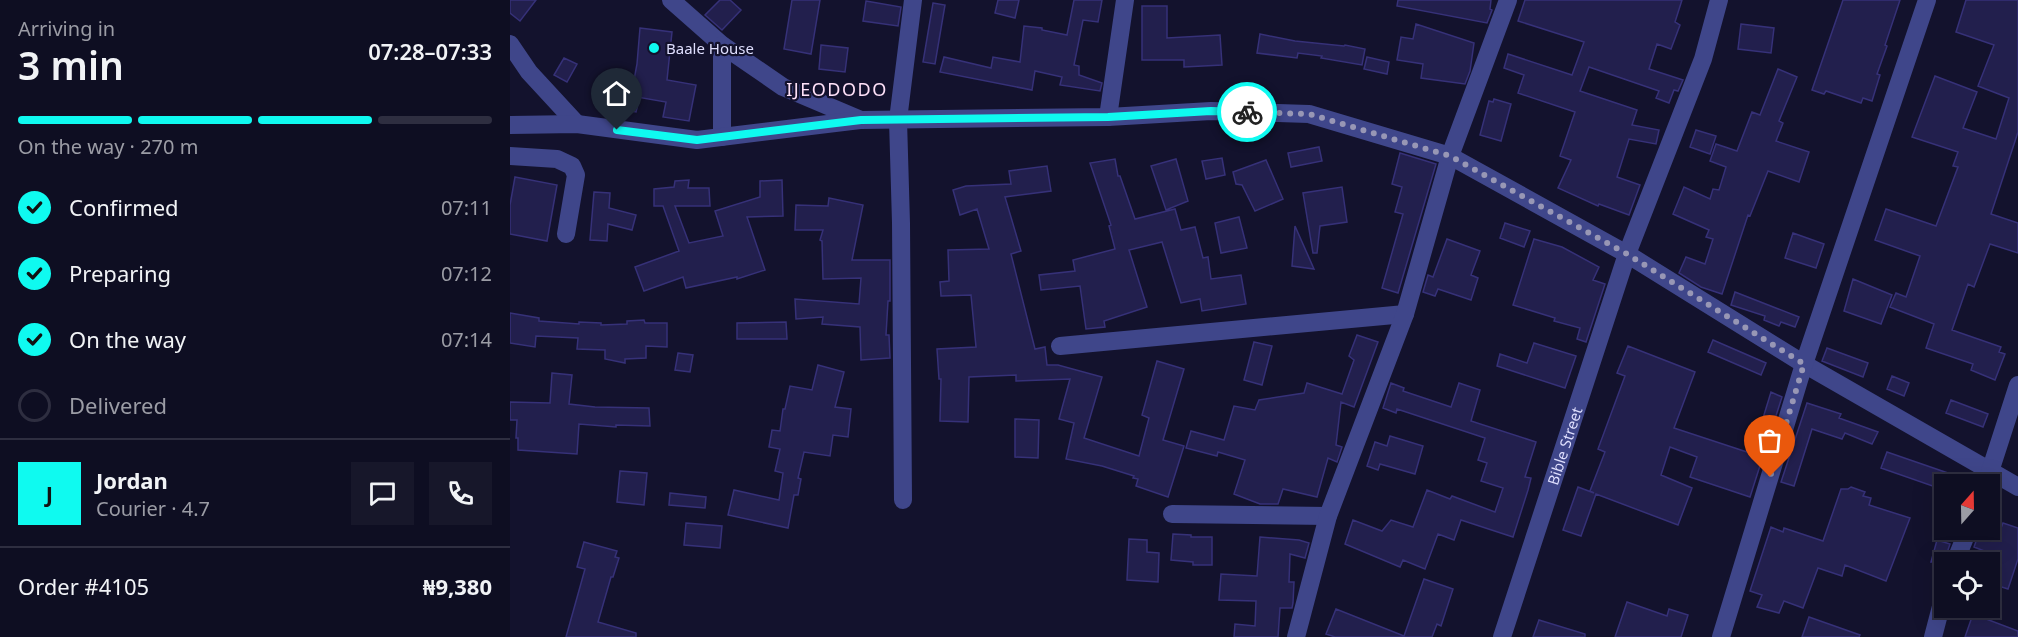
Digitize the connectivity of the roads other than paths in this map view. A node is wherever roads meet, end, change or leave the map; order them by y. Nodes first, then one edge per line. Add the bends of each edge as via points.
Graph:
1 (671, 0) edge
2 (913, 0) edge
3 (1125, 0) edge
4 (1508, 0) edge
5 (1719, 0) edge
6 (1927, 0) edge
7 (510, 44) edge
8 (722, 45) junction
9 (1108, 117) junction
10 (861, 120) junction
11 (898, 120) junction
12 (577, 124) junction
13 (510, 125) edge
14 (723, 137) junction
15 (510, 156) edge
16 (1450, 156) junction
17 (566, 234) dead end
18 (1627, 254) junction
19 (1405, 314) junction
20 (1060, 346) dead end
21 (1804, 364) junction
22 (2018, 385) edge
23 (1982, 474) edge
24 (1989, 474) edge
25 (2000, 482) edge
26 (2018, 487) edge
27 (903, 500) dead end
28 (1172, 514) dead end
29 (1328, 516) junction
30 (1938, 618) edge
31 (1296, 637) edge
32 (1502, 637) edge
33 (1721, 637) edge
34 (1933, 637) edge

1 - 8 street
2 - 11 street
3 - 9 street
4 - 16 street
5 - 18 street, Bible Street via 1703,59
6 - 21 street
7 - 12 street via 529,72
8 - 10 street via 783,87
8 - 14 street
9 - 11 street
9 - 16 street via 1211,111 1309,114
10 - 11 street
10 - 14 street
11 - 27 street
12 - 13 street
12 - 14 street via 697,140
15 - 17 street via 558,159 572,166 576,175
16 - 18 street
16 - 19 street
18 - 21 street
18 - 32 street, Bible Street
19 - 20 street
19 - 29 street
21 - 23 street
21 - 33 street
22 - 24 street
25 - 26 street
28 - 29 street
29 - 31 street
30 - 34 street

